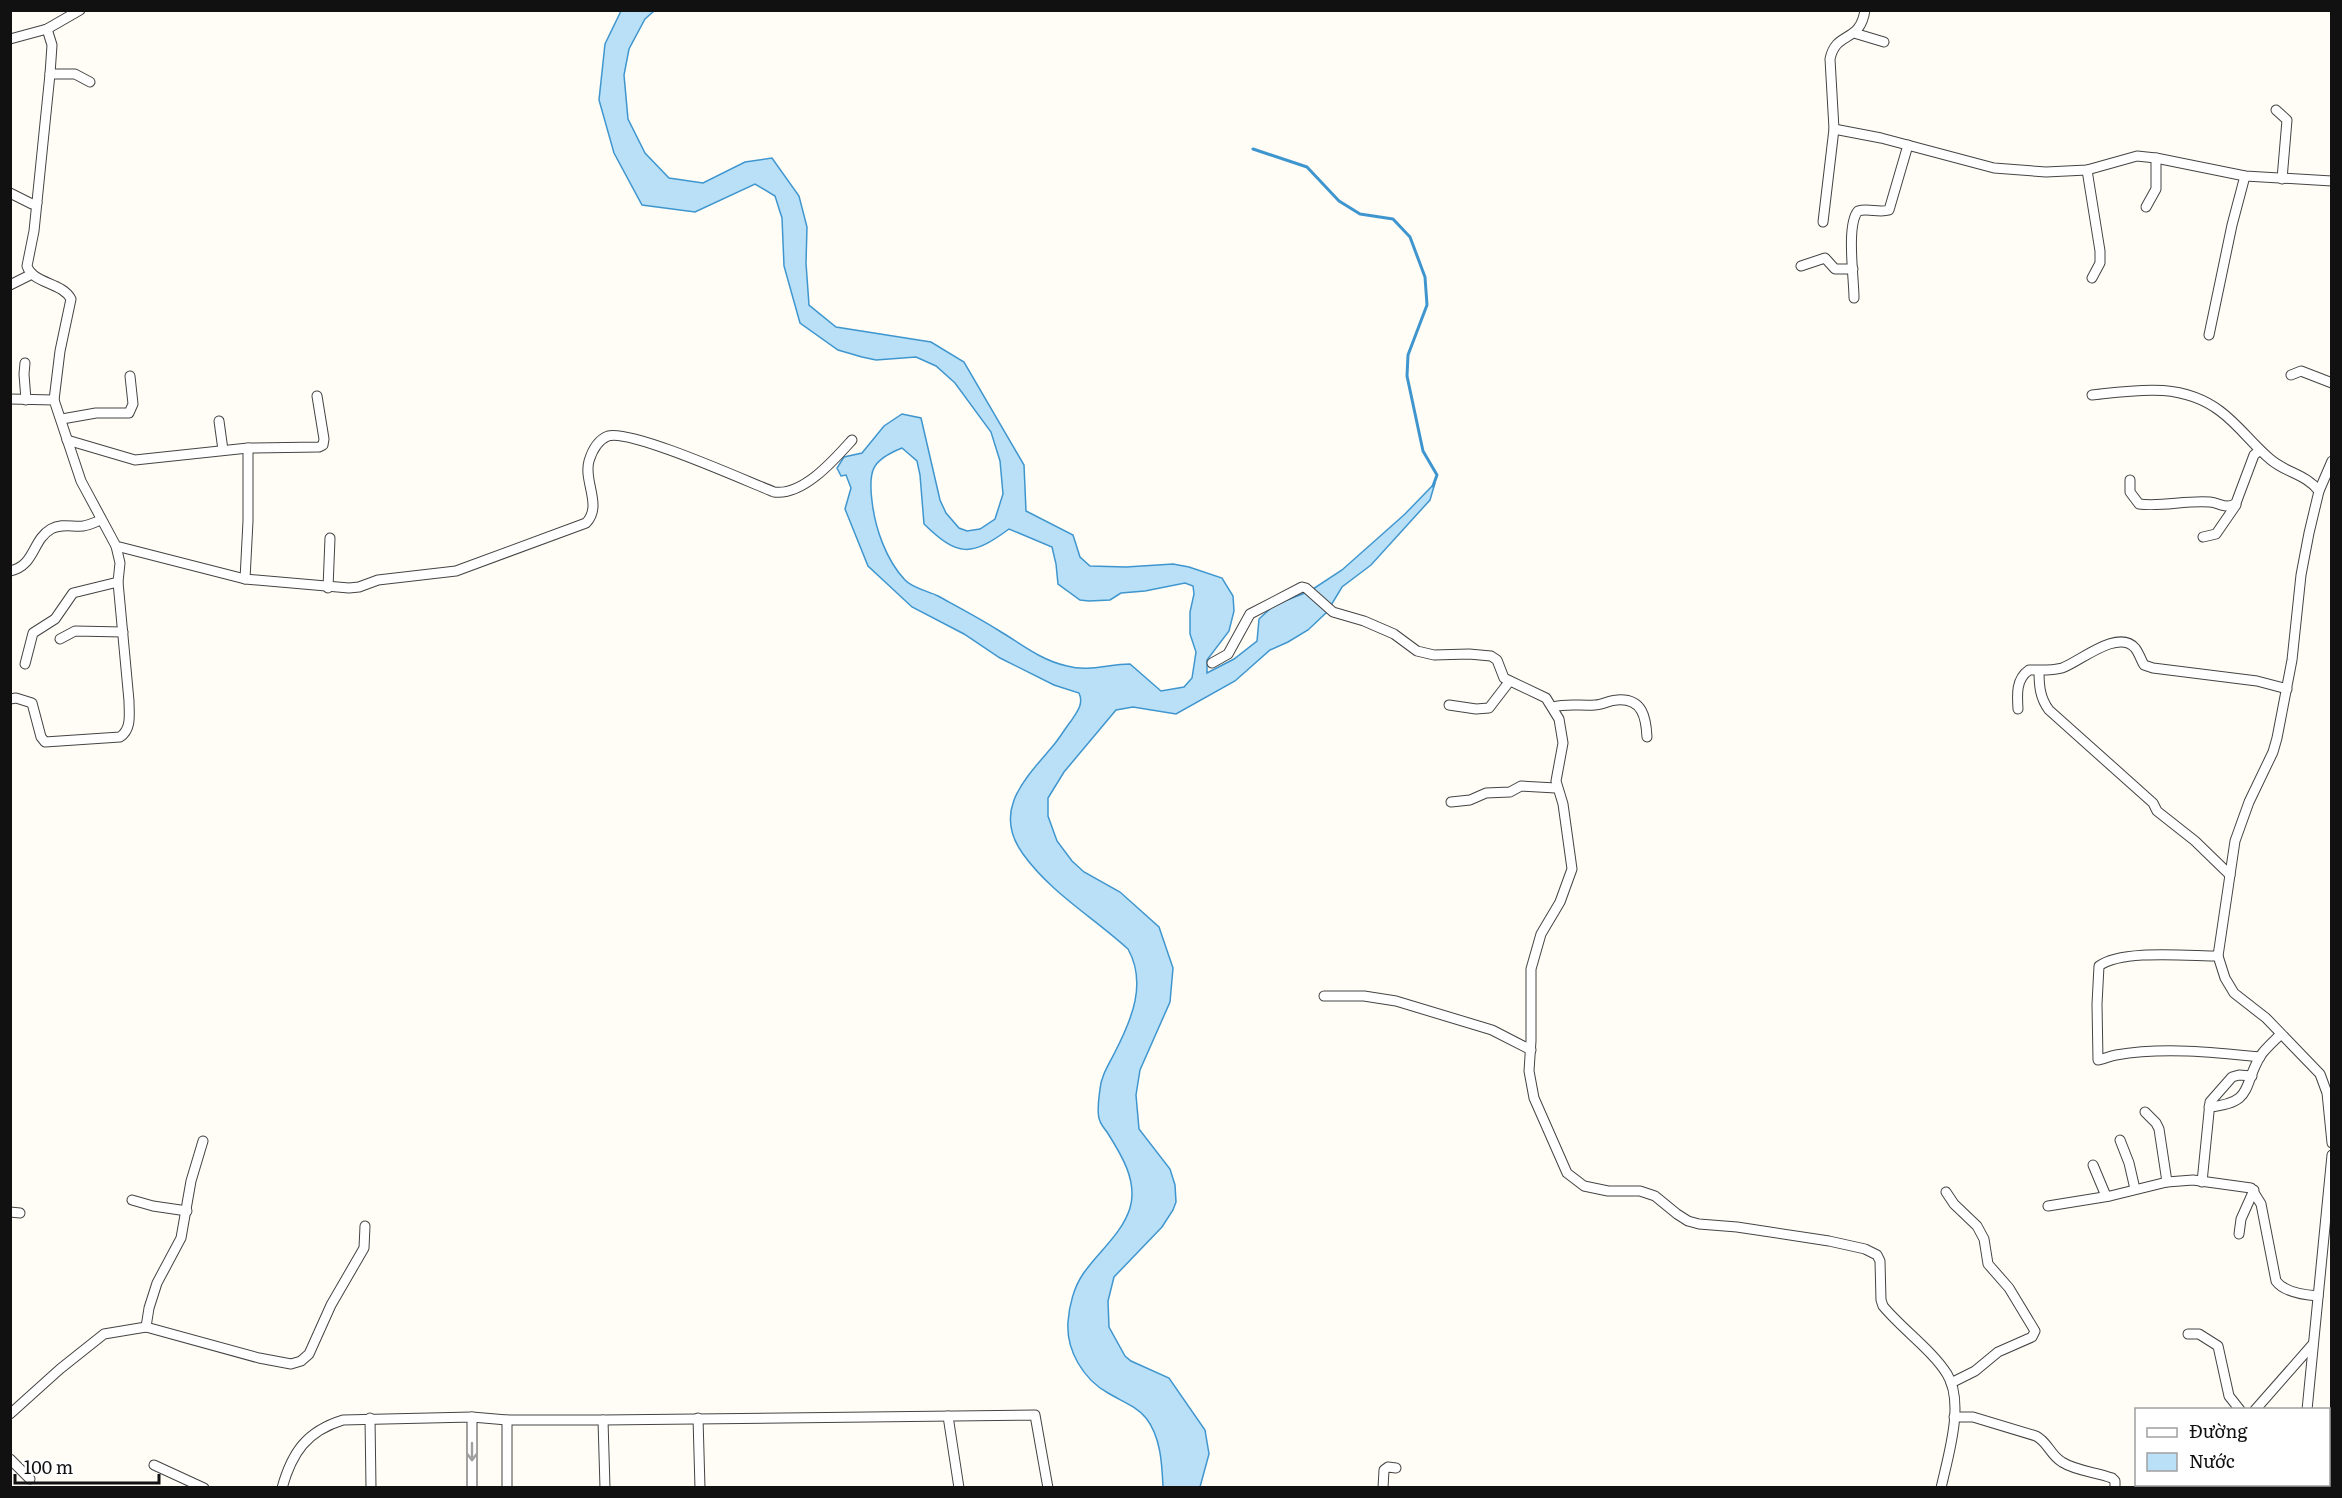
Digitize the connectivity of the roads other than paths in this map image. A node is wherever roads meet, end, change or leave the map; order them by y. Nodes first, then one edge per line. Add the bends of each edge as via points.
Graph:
1 (1865, 10) edge
2 (80, 11) edge
3 (47, 29) junction
4 (1854, 33) junction
5 (10, 39) edge
6 (1884, 42) dead end
7 (50, 74) junction
8 (90, 82) dead end
9 (2276, 110) dead end
10 (1834, 129) junction
11 (1908, 145) junction
12 (2156, 158) junction
13 (2087, 170) junction
14 (2245, 176) junction
15 (2283, 179) junction
16 (2331, 181) edge
17 (10, 193) edge
18 (37, 203) junction
19 (2146, 207) dead end
20 (1823, 222) dead end
21 (1801, 266) dead end
22 (1853, 269) junction
23 (32, 274) junction
24 (2092, 278) dead end
25 (10, 285) edge
26 (1854, 298) dead end
27 (2209, 335) dead end
28 (25, 363) dead end
29 (2291, 375) dead end
30 (130, 376) dead end
31 (2331, 383) edge
32 (2092, 394) dead end
33 (317, 396) dead end
34 (10, 399) edge
35 (26, 400) junction
36 (54, 400) junction
37 (62, 419) junction
38 (219, 422) dead end
39 (67, 440) junction
40 (852, 440) dead end
41 (248, 448) junction
42 (222, 450) junction
43 (2260, 450) junction
44 (2331, 461) edge
45 (2329, 474) edge
46 (2130, 480) dead end
47 (2319, 491) junction
48 (2236, 503) junction
49 (101, 520) junction
50 (2203, 537) dead end
51 (330, 538) dead end
52 (116, 546) junction
53 (10, 571) edge
54 (245, 579) junction
55 (118, 582) junction
56 (328, 588) junction
57 (123, 632) junction
58 (60, 639) dead end
59 (1212, 663) dead end
60 (25, 664) dead end
61 (2038, 671) junction
62 (1509, 682) junction
63 (2287, 689) junction
64 (10, 699) edge
65 (1449, 705) dead end
66 (1553, 707) junction
67 (2018, 709) dead end
68 (1647, 738) dead end
69 (1556, 788) junction
70 (1451, 802) dead end
71 (2230, 875) junction
72 (2218, 956) junction
73 (1324, 996) dead end
74 (2280, 1035) junction
75 (1531, 1050) junction
76 (2260, 1057) junction
77 (2252, 1076) junction
78 (2209, 1107) junction
79 (2145, 1112) dead end
80 (2120, 1140) dead end
81 (203, 1141) dead end
82 (2331, 1143) edge
83 (2331, 1155) edge
84 (2093, 1165) dead end
85 (2167, 1182) junction
86 (2202, 1182) junction
87 (2135, 1189) junction
88 (2254, 1190) junction
89 (1946, 1192) dead end
90 (2106, 1196) junction
91 (132, 1200) dead end
92 (2048, 1206) dead end
93 (187, 1211) junction
94 (365, 1226) dead end
95 (2239, 1234) dead end
96 (2318, 1296) junction
97 (146, 1327) junction
98 (2188, 1334) dead end
99 (2313, 1344) junction
100 (1951, 1383) junction
101 (2238, 1408) edge
102 (2257, 1408) edge
103 (2307, 1408) edge
104 (10, 1414) edge
105 (948, 1416) junction
106 (472, 1417) junction
107 (1954, 1417) junction
108 (370, 1418) junction
109 (698, 1418) junction
110 (507, 1420) junction
111 (603, 1420) junction
112 (10, 1459) edge
113 (154, 1465) dead end
114 (1396, 1468) dead end
115 (30, 1479) dead end
116 (204, 1488) edge
117 (282, 1488) edge
118 (371, 1488) edge
119 (472, 1488) edge
120 (507, 1488) edge
121 (605, 1488) edge
122 (700, 1488) edge
123 (959, 1488) edge
124 (1048, 1488) edge
125 (1383, 1488) edge
126 (1941, 1488) edge
127 (2115, 1488) edge

1 - 4 street via 1863,24
2 - 3 street
3 - 5 street
3 - 7 street via 52,45
4 - 6 street
4 - 10 street via 1832,49
7 - 8 street via 75,74
7 - 18 street
9 - 15 street via 2287,120
10 - 11 street
10 - 20 street
11 - 13 street via 1994,168
11 - 22 street via 1889,210 1855,213
12 - 13 street via 2138,156
12 - 14 street
12 - 19 street via 2156,189
13 - 24 street via 2100,251 2100,263
14 - 15 street
14 - 27 street
15 - 16 street
17 - 18 street
18 - 23 street via 27,266
21 - 22 street via 1825,258 1835,269
22 - 26 street
23 - 25 street
23 - 36 street via 66,292 71,299
28 - 35 street
29 - 31 street via 2301,371
30 - 37 street via 133,404 129,413
32 - 43 street via 2146,390 2191,394 2220,411
33 - 41 street via 323,445
34 - 35 street
35 - 36 street
36 - 37 street
37 - 39 street
38 - 42 street
39 - 42 street via 135,460
39 - 49 street via 81,481
40 - 56 street via 829,466 785,494 666,449 621,435 607,437 595,446 589,459 587,471 594,507 586,523 456,571 378,580 359,587
41 - 42 street
41 - 54 street
43 - 47 street via 2272,462 2304,477
43 - 48 street via 2254,454
44 - 45 street
45 - 47 street
46 - 48 street via 2130,492 2139,504 2212,502 2228,507
47 - 63 street via 2301,575
48 - 50 street via 2216,534
49 - 52 street
49 - 53 street via 87,526 68,524 52,528 41,537 30,560
51 - 56 street
52 - 54 street
52 - 55 street via 120,563
54 - 56 street
55 - 57 street
55 - 60 street via 73,593 55,619 33,633
57 - 58 street via 75,631
57 - 64 street via 129,720 123,736 45,742 32,703
59 - 62 street via 1228,654 1251,614 1306,588 1333,612 1394,634 1425,654 1491,656
61 - 63 street via 2063,668 2103,645 2129,644 2144,665 2153,668 2257,681
61 - 67 street via 2029,670 2022,675
61 - 71 street via 2043,703 2049,710
62 - 65 street via 1489,708
62 - 66 street via 1546,698
63 - 71 street via 2273,752 2238,832
66 - 68 street via 1628,701 1643,710
66 - 69 street via 1563,735
69 - 70 street via 1521,786 1510,792
69 - 75 street via 1563,804 1572,869 1560,902 1541,934 1531,969
71 - 72 street
72 - 74 street via 2234,993 2266,1018
72 - 76 street via 2131,957 2099,966 2098,1060 2114,1055 2163,1052
73 - 75 street via 1396,1001 1492,1030
74 - 76 street
74 - 82 street via 2320,1074 2328,1100
75 - 100 street via 1529,1071 1534,1098 1561,1163 1575,1181 1596,1189 1640,1191 1655,1196 1688,1221 1699,1224 1829,1241 1877,1255 1884,1306 1941,1366
76 - 77 street
77 - 78 street via 2240,1099
77 - 78 street via 2232,1077
78 - 86 street
79 - 85 street via 2159,1129
80 - 87 street
81 - 93 street
83 - 96 street
84 - 90 street
85 - 86 street
85 - 87 street
86 - 88 street
87 - 90 street
88 - 95 street
88 - 96 street via 2261,1204 2276,1281 2288,1290
89 - 100 street via 1977,1226 1988,1264 2009,1288 2035,1331 2032,1338 1998,1352 1975,1371
90 - 92 street
91 - 93 street
93 - 97 street via 181,1238 154,1292
94 - 97 street via 364,1248 331,1305 309,1354 301,1362 291,1365 259,1358
96 - 99 street
97 - 104 street via 104,1335
98 - 101 street via 2199,1334 2218,1346 2229,1396
99 - 102 street
99 - 103 street
100 - 107 street
105 - 109 street
105 - 123 street
105 - 124 street via 1035,1415
106 - 108 street
106 - 110 street
106 -> 119 street
107 - 126 street
107 - 127 street via 1987,1420 2036,1436 2064,1463 2112,1478
108 - 117 street via 343,1420 309,1437 295,1454
108 - 118 street
109 - 111 street
109 - 122 street
110 - 111 street
110 - 120 street
111 - 121 street
112 - 115 street
113 - 116 street
114 - 125 street via 1384,1470

